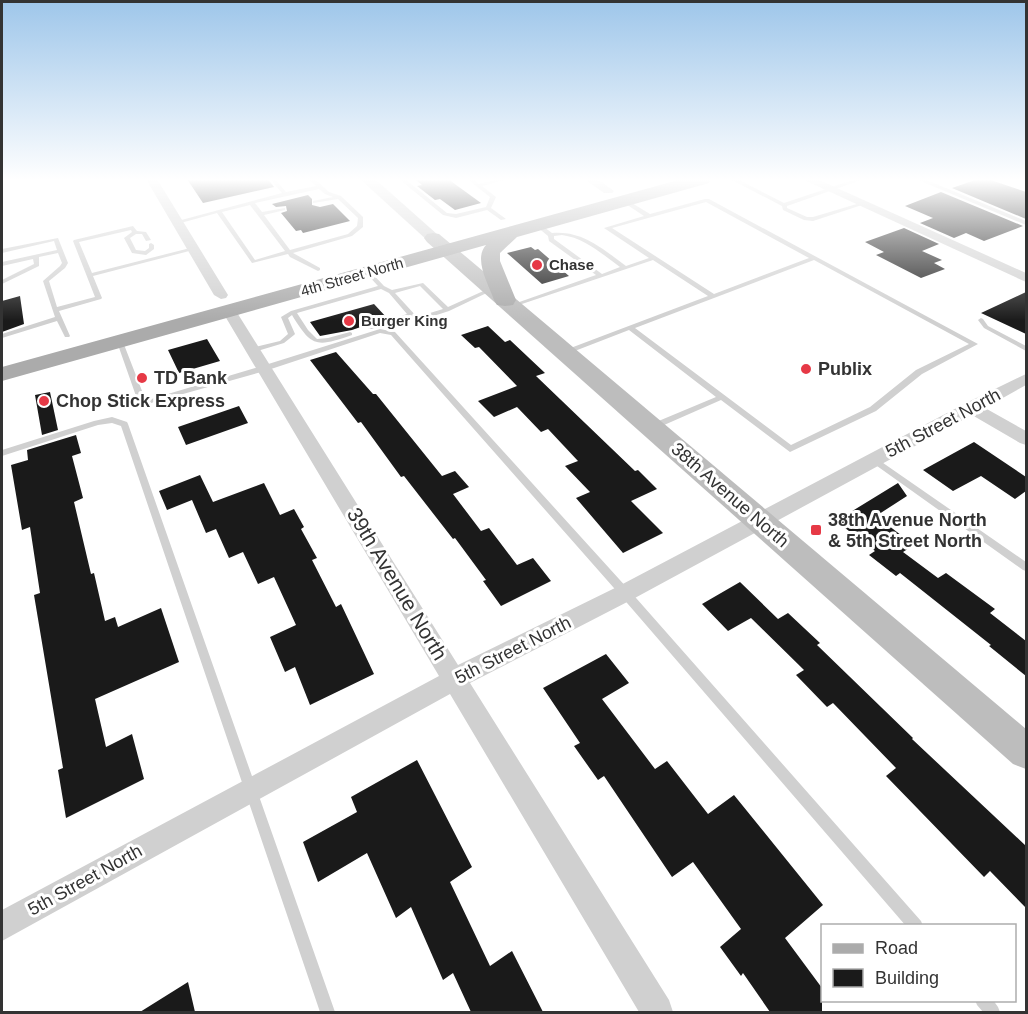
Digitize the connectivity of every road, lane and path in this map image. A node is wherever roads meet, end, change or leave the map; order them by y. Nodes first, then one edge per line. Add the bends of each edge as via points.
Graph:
1 (180, 226) edge
2 (229, 226) edge
3 (270, 226) edge
4 (360, 226) edge
5 (420, 226) edge
6 (506, 226) edge
7 (507, 226) edge
8 (510, 226) edge
9 (554, 226) edge
10 (614, 226) edge
11 (756, 226) edge
12 (911, 226) edge
13 (544, 230) junction
14 (135, 232) junction
15 (440, 244) junction
16 (194, 249) junction
17 (2, 251) edge
18 (60, 251) junction
19 (145, 251) junction
20 (291, 254) junction
21 (36, 256) junction
22 (654, 258) junction
23 (814, 258) junction
24 (2, 264) edge
25 (626, 268) junction
26 (318, 269) junction
27 (17, 275) junction
28 (90, 275) junction
29 (600, 276) junction
30 (2, 277) edge
31 (1026, 278) edge
32 (375, 280) junction
33 (2, 282) edge
34 (391, 292) junction
35 (713, 296) junction
36 (99, 298) junction
37 (503, 298) junction
38 (225, 303) junction
39 (104, 308) dead end
40 (55, 310) junction
41 (447, 310) junction
42 (293, 312) junction
43 (411, 315) junction
44 (981, 320) dead end
45 (63, 327) junction
46 (630, 327) junction
47 (2, 336) edge
48 (120, 342) junction
49 (1026, 349) edge
50 (83, 352) junction
51 (564, 352) junction
52 (2, 353) edge
53 (260, 359) junction
54 (2, 374) edge
55 (1026, 379) edge
56 (722, 397) junction
57 (972, 407) junction
58 (652, 427) junction
59 (1026, 440) edge
60 (2, 453) edge
61 (873, 459) junction
62 (759, 520) junction
63 (1026, 567) edge
64 (625, 593) junction
65 (455, 679) junction
66 (1026, 752) edge
67 (252, 789) junction
68 (914, 924) edge
69 (2, 926) edge
70 (328, 1012) edge
71 (657, 1012) edge

1 - 16 street, 39th Avenue North
2 - 20 lane via 254,262
3 - 20 lane
4 - 20 lane via 350,235
5 - 15 street
6 - 15 main road, 4th Street North
7 - 37 main road via 490,252
8 - 13 main road, 4th Street North
9 - 13 main road, 4th Street North
10 - 22 lane via 607,228
11 - 23 lane
12 - 31 street
13 - 25 lane via 577,235
13 - 29 lane
14 - 19 lane
14 - 19 lane via 144,233 150,242 152,248
14 - 19 lane via 127,238 134,252
14 - 28 lane via 133,228 76,241
15 - 26 main road, 4th Street North
15 - 32 main road, 4th Street North
15 - 37 main road, 38th Avenue North
16 - 19 lane
16 - 38 street, 39th Avenue North
17 - 18 lane via 56,239
18 - 21 lane
18 - 40 lane via 65,263 46,281
19 - 28 lane
20 - 26 lane
21 - 24 lane
21 - 27 lane via 38,265
22 - 25 lane
22 - 35 lane
23 - 35 lane
23 - 56 lane via 974,344 919,372 873,409 790,449
25 - 29 lane
26 - 38 main road, 4th Street North
27 - 30 lane
27 - 33 lane
28 - 36 lane
29 - 37 lane
32 - 34 lane
32 - 38 main road, 4th Street North
32 - 42 lane
34 - 41 lane via 421,284
34 - 43 lane
35 - 46 lane
36 - 39 lane
36 - 40 lane
37 - 41 lane
37 - 51 main road, 38th Avenue North
38 - 45 main road, 4th Street North
38 - 48 main road, 4th Street North
38 - 50 main road via 113,335
38 - 53 street, 39th Avenue North
40 - 45 lane
41 - 43 lane via 416,320
42 - 43 lane via 311,339 321,343
42 - 53 lane via 284,317 292,334
44 - 49 lane via 986,327
45 - 47 lane
45 - 52 main road, 4th Street North
46 - 51 lane
46 - 56 lane
48 - 50 main road, 4th Street North
48 - 53 lane via 140,396 146,401
50 - 54 main road, 4th Street North
51 - 58 main road, 38th Avenue North
53 - 64 lane via 380,331 393,333
53 - 65 street, 39th Avenue North
55 - 57 street, 5th Street North
56 - 58 lane
57 - 59 street
57 - 61 street, 5th Street North
58 - 62 main road, 38th Avenue North
60 - 67 lane via 97,423 112,420 124,424
61 - 62 street, 5th Street North
61 - 63 lane
62 - 64 street, 5th Street North
62 - 66 main road, 38th Avenue North
64 - 65 street, 5th Street North
64 - 68 lane
65 - 67 street, 5th Street North
65 - 71 street, 39th Avenue North
67 - 69 street, 5th Street North
67 - 70 lane

